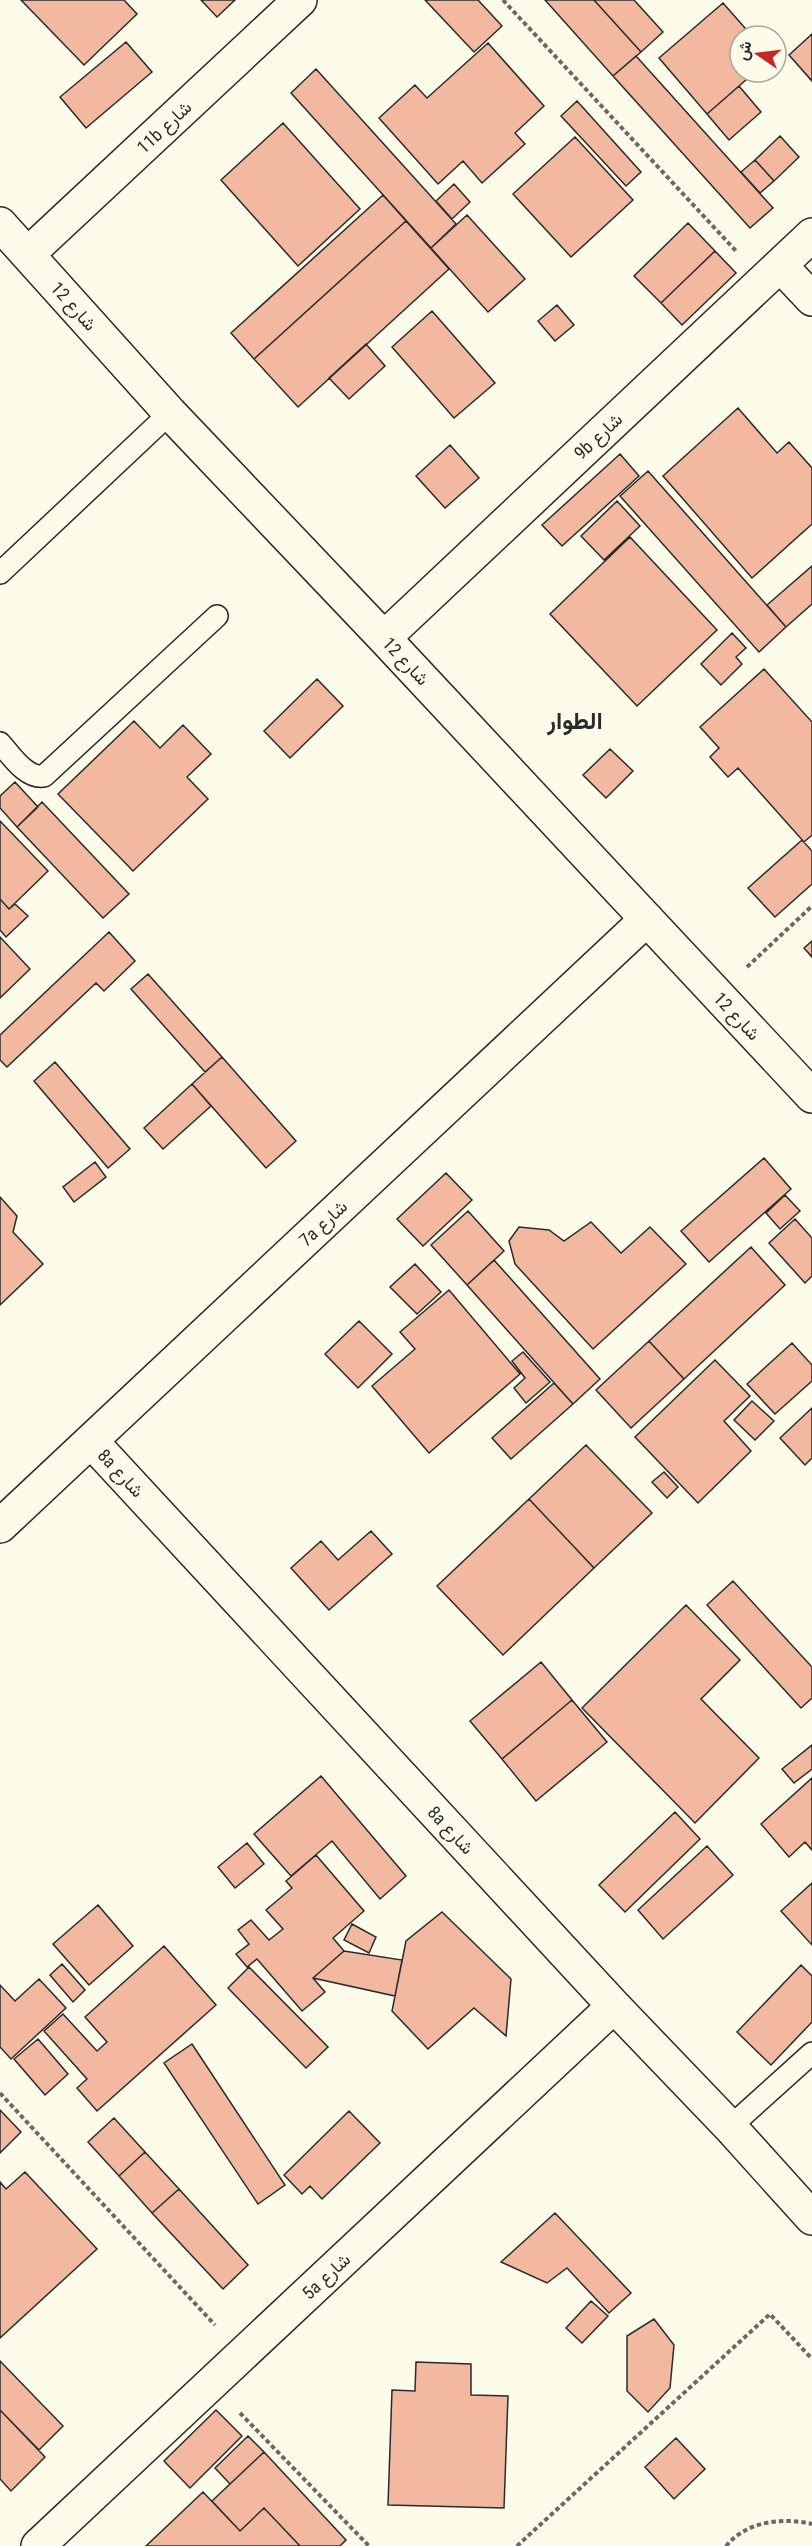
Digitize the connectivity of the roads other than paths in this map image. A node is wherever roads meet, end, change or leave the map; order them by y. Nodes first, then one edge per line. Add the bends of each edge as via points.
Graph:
1 (300, 0) edge
2 (0, 224) edge
3 (812, 235) edge
4 (28, 254) junction
5 (772, 272) junction
6 (812, 298) edge
7 (170, 413) junction
8 (0, 573) edge
9 (217, 616) dead end
10 (384, 638) junction
11 (0, 743) edge
12 (647, 919) junction
13 (812, 1096) edge
14 (92, 1441) junction
15 (0, 1526) edge
16 (614, 2006) junction
17 (812, 2052) edge
18 (730, 2127) junction
19 (812, 2218) edge
20 (38, 2546) edge

1 - 4 street, 11b شارع
2 - 4 street, شارع 12
3 - 5 street, 9b شارع
4 - 7 street, شارع 12
5 - 6 street
5 - 10 street, 9b شارع
7 - 8 lane
7 - 10 street, شارع 12
9 - 11 lane via 44,776 26,771
10 - 12 street, شارع 12
12 - 13 street, شارع 12
12 - 14 street, 7a شارع
14 - 15 street, 7a شارع
14 - 16 street, 8a شارع
16 - 18 street, 8a شارع
16 - 20 street, 5a شارع
17 - 18 lane
18 - 19 street, 8a شارع

